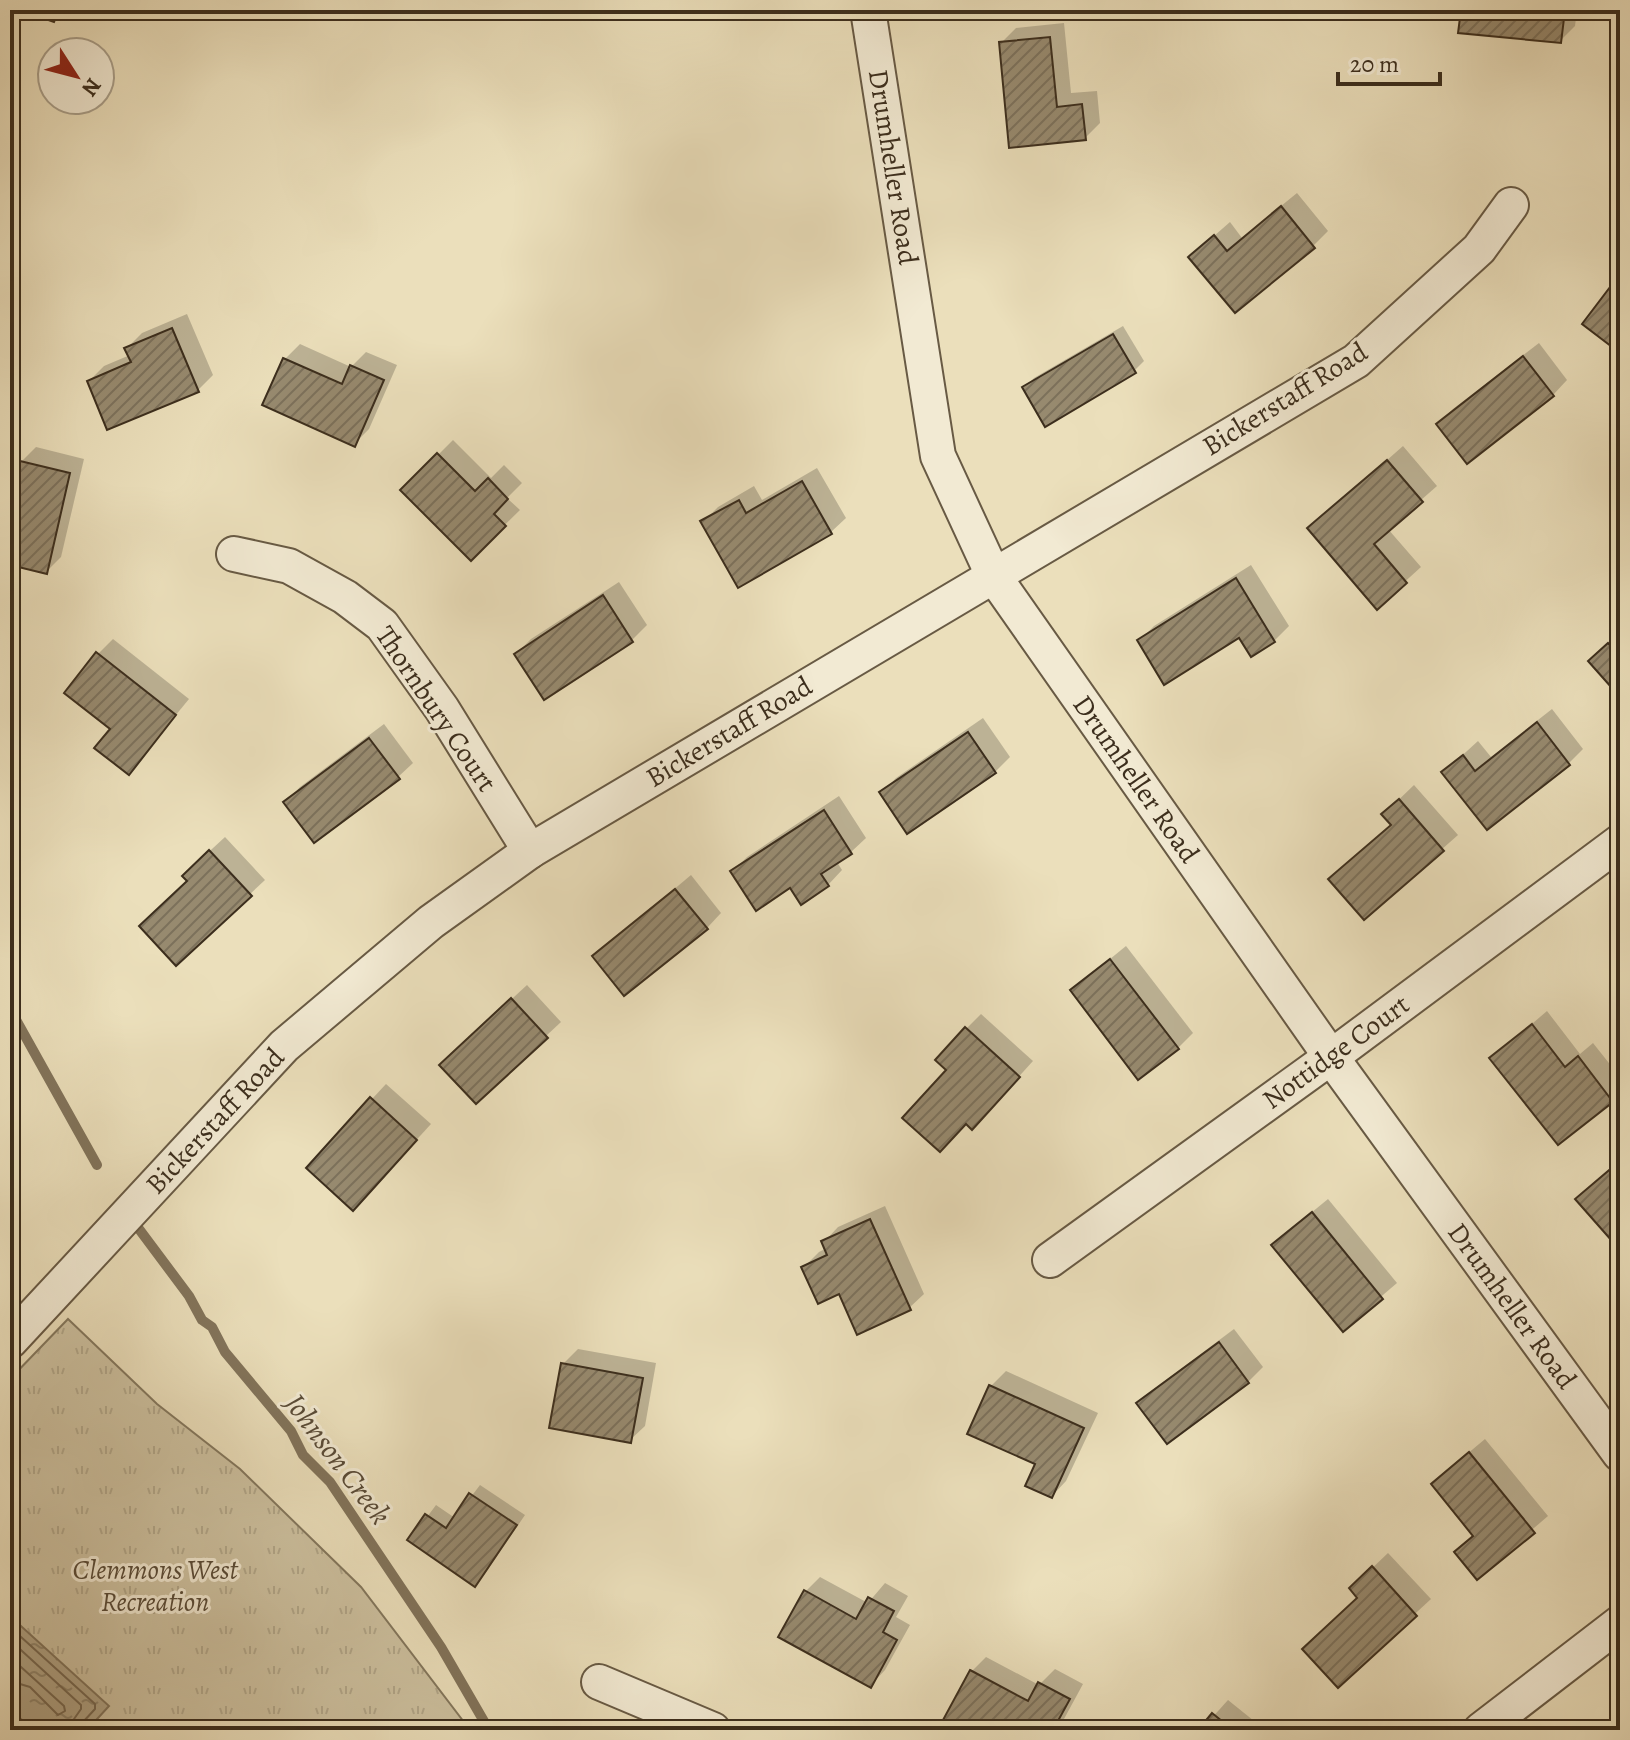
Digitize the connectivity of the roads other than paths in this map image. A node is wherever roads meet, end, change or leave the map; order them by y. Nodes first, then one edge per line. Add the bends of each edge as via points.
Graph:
1 (868, 10) edge
2 (1511, 205) dead end
3 (234, 554) dead end
4 (993, 575) junction
5 (1620, 842) edge
6 (530, 851) junction
7 (1331, 1057) junction
8 (1050, 1260) dead end
9 (10, 1341) edge
10 (1620, 1454) edge
11 (1620, 1623) edge
12 (599, 1682) dead end
13 (713, 1730) edge
14 (1481, 1730) edge

1 - 4 street, Drumheller Road via 938,456
2 - 4 street, Bickerstaff Road via 1479,249 1356,361
3 - 6 street, Thornbury Court via 289,566 382,625 442,709
4 - 6 street, Bickerstaff Road
4 - 7 street, Drumheller Road
5 - 7 street, Nottidge Court
6 - 9 street, Bickerstaff Road via 431,922 284,1046
7 - 8 street, Nottidge Court
7 - 10 street, Drumheller Road
11 - 14 street
12 - 13 street

